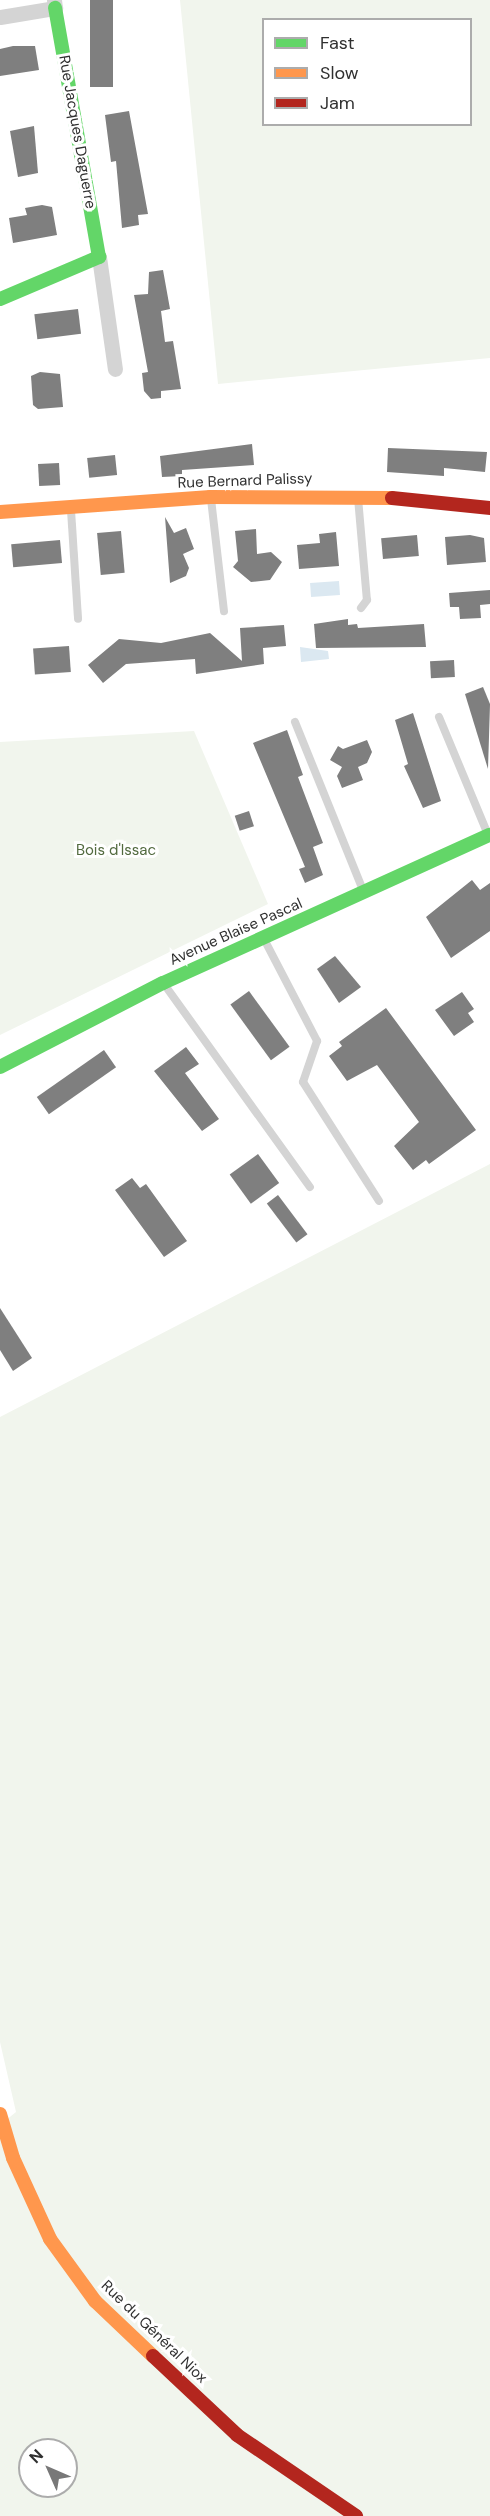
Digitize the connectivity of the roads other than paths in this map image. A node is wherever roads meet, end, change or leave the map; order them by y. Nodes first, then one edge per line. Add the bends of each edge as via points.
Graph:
1 (54, 4) edge
2 (0, 17) edge
3 (99, 257) junction
4 (0, 299) edge
5 (115, 369) dead end
6 (358, 495) junction
7 (210, 497) junction
8 (71, 507) junction
9 (490, 508) edge
10 (0, 513) edge
11 (361, 608) dead end
12 (224, 610) dead end
13 (78, 619) dead end
14 (439, 717) dead end
15 (295, 722) dead end
16 (489, 836) edge
17 (364, 893) junction
18 (264, 938) junction
19 (163, 983) junction
20 (0, 1067) edge
21 (310, 1187) dead end
22 (379, 1201) dead end
23 (0, 2114) edge
24 (356, 2516) edge

1 - 2 street
1 - 3 street, Rue Jacques Daguerre
3 - 4 street
3 - 5 street, Rue Jacques Daguerre
6 - 7 street, Rue Bernard Palissy
6 - 9 street, Rue Bernard Palissy
6 - 11 lane via 367,600
7 - 8 street, Rue Bernard Palissy
7 - 12 lane
8 - 10 street, Rue Bernard Palissy
8 - 13 lane
14 - 16 lane
15 - 17 lane
16 - 17 street, Avenue Blaise Pascal
17 - 18 street, Avenue Blaise Pascal
18 - 19 street, Avenue Blaise Pascal
18 - 22 lane via 317,1041 303,1082
19 - 20 street, Avenue Blaise Pascal
19 - 21 lane
23 - 24 street, Rue du Général Niox via 13,2158 50,2239 95,2301 237,2435

